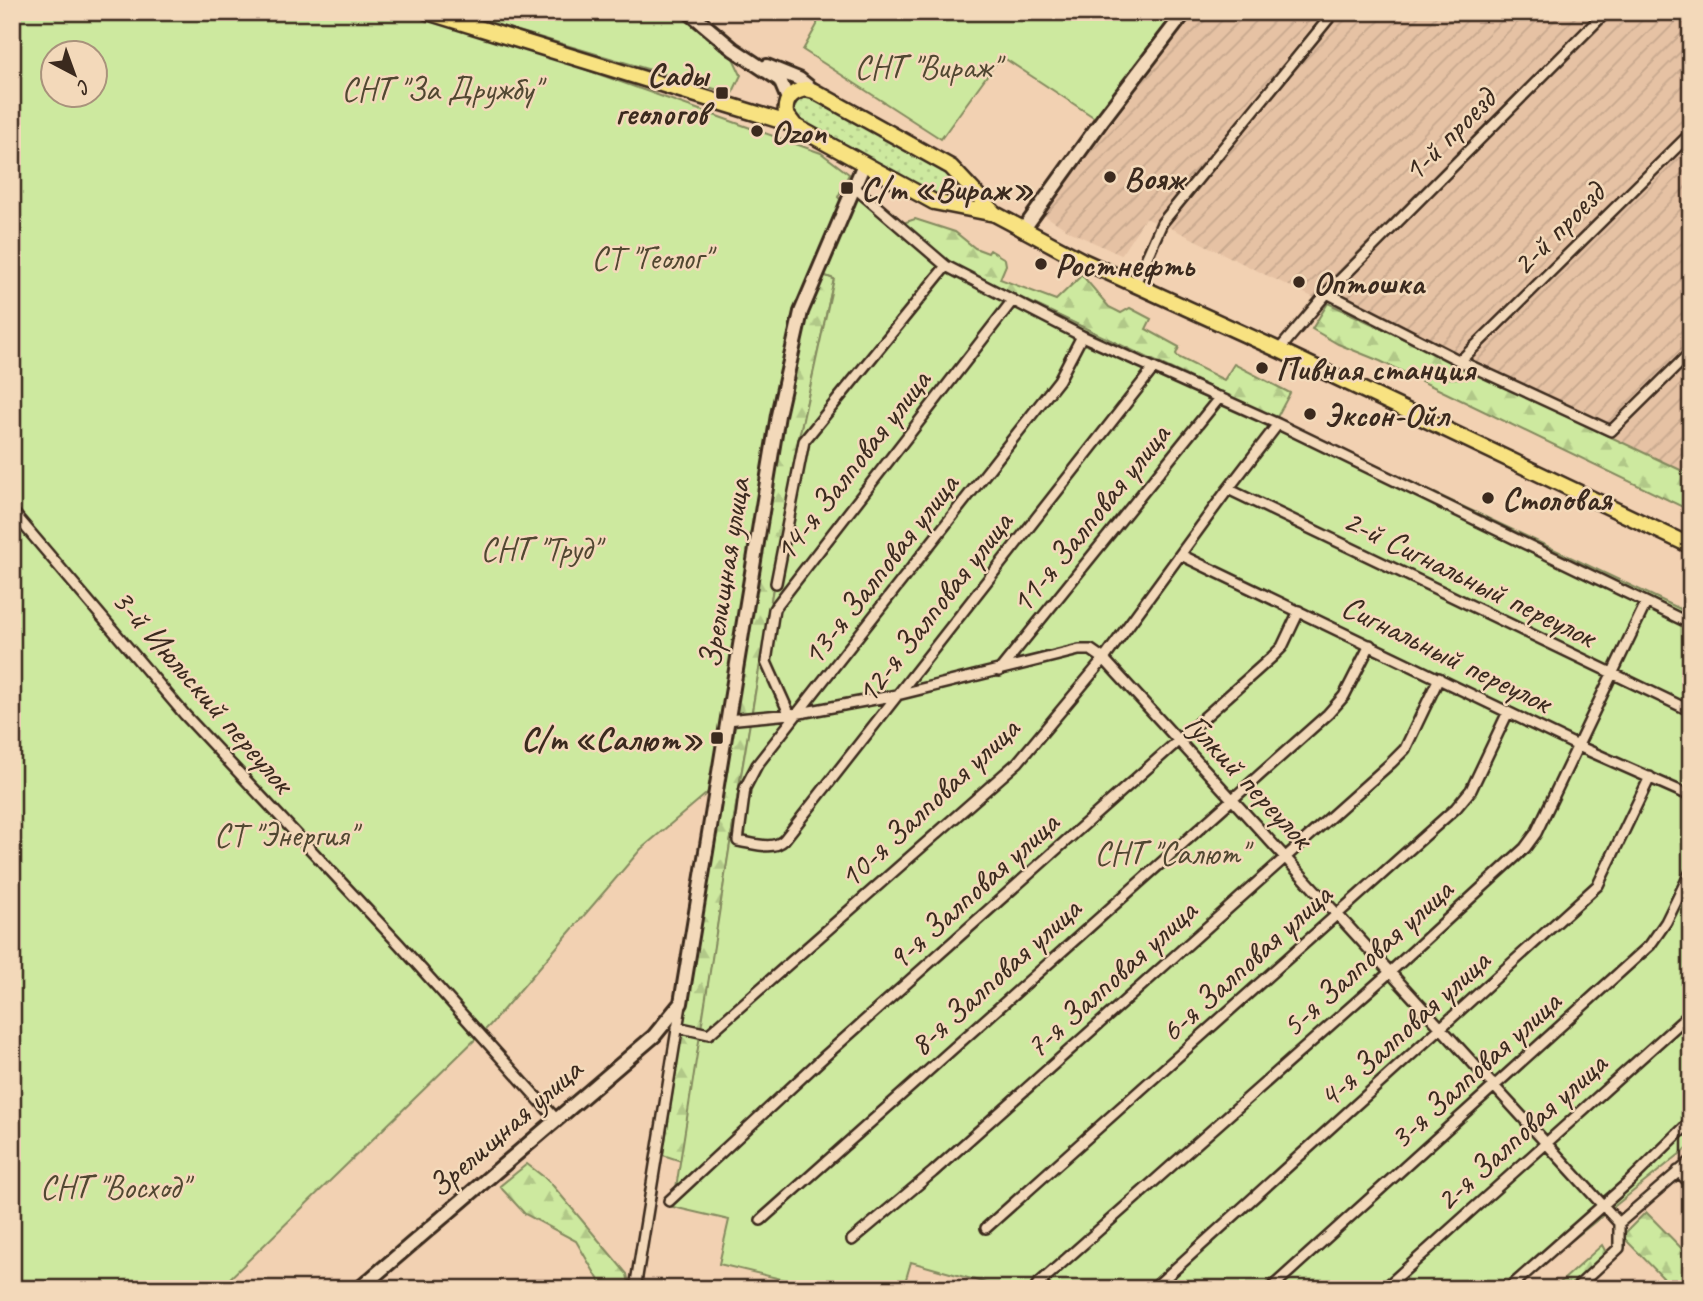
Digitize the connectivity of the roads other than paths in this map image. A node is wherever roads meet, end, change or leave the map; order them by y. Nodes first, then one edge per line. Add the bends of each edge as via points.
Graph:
1 (427, 12) edge
2 (689, 12) edge
3 (1185, 12) edge
4 (1334, 12) edge
5 (1606, 12) edge
6 (753, 63) junction
7 (814, 91) junction
8 (787, 101) junction
9 (759, 113) junction
10 (795, 126) junction
11 (1691, 133) edge
12 (864, 164) junction
13 (960, 177) junction
14 (854, 187) junction
15 (943, 204) junction
16 (996, 214) junction
17 (1023, 230) junction
18 (946, 266) junction
19 (1135, 284) junction
20 (1327, 293) junction
21 (1013, 300) junction
22 (1082, 336) junction
23 (1279, 350) junction
24 (1691, 352) edge
25 (1460, 360) junction
26 (1153, 369) junction
27 (1220, 397) junction
28 (1278, 424) junction
29 (1227, 489) junction
30 (12, 511) edge
31 (1691, 546) edge
32 (1181, 555) junction
33 (776, 583) dead end
34 (1646, 603) junction
35 (1299, 611) junction
36 (1691, 624) edge
37 (1370, 645) junction
38 (1104, 659) junction
39 (999, 671) junction
40 (1612, 675) junction
41 (1439, 678) junction
42 (897, 695) junction
43 (1508, 712) junction
44 (1691, 712) edge
45 (794, 713) junction
46 (727, 720) junction
47 (1178, 742) junction
48 (1578, 746) junction
49 (1650, 777) junction
50 (1691, 796) edge
51 (1231, 799) junction
52 (738, 841) joint
53 (1285, 858) junction
54 (1691, 871) edge
55 (1337, 914) junction
56 (1389, 973) junction
57 (681, 1003) junction
58 (1691, 1013) edge
59 (677, 1027) junction
60 (1441, 1029) junction
61 (1494, 1086) junction
62 (556, 1119) junction
63 (1691, 1121) edge
64 (1546, 1142) junction
65 (1691, 1161) edge
66 (1678, 1171) junction
67 (1691, 1184) edge
68 (669, 1201) dead end
69 (1603, 1204) junction
70 (761, 1220) dead end
71 (1619, 1223) junction
72 (986, 1228) dead end
73 (852, 1240) dead end
74 (1042, 1287) edge
75 (359, 1289) edge
76 (635, 1289) edge
77 (1153, 1289) edge
78 (1270, 1289) edge
79 (1384, 1289) edge
80 (1508, 1289) edge
81 (1575, 1289) edge

1 - 9 main road
2 - 6 street
3 - 17 street
4 - 19 street via 1162,223
5 - 20 street, 1-й проезд
6 - 7 street via 776,68
6 - 8 street via 779,80
7 - 8 main road via 799,90
7 - 13 main road via 951,167
8 - 9 main road
8 - 10 main road via 786,114
9 - 10 main road
10 - 12 main road
11 - 25 street, 2-й проезд
12 - 14 street, Зрелищная улица
12 - 15 main road
13 - 15 main road via 957,197
13 - 16 main road
14 - 18 street
14 - 46 street, Зрелищная улица via 801,312 778,415
15 - 16 main road
16 - 17 main road
17 - 19 main road
18 - 21 street
18 - 33 street via 804,441
19 - 23 main road
20 - 23 street, 1-й проезд
20 - 25 street
21 - 22 street
21 - 45 street, 14-я Залповая улица via 774,609 766,662
22 - 26 street
22 - 45 street, 13-я Залповая улица via 1059,380
23 - 31 main road
24 - 25 street via 1611,431
26 - 27 street
26 - 42 street, 12-я Залповая улица
27 - 28 street
27 - 39 street, 11-я Залповая улица
28 - 29 street, 10-я Залповая улица
28 - 34 street
29 - 32 street, 10-я Залповая улица
29 - 40 street, 2-й Сигнальный переулок
30 - 62 street, 3-й Июльский переулок via 185,715
32 - 35 street, Сигнальный переулок
32 - 38 street, 10-я Залповая улица
34 - 36 street
34 - 40 street, 5-я Залповая улица
35 - 37 street, Сигнальный переулок
35 - 47 street, 9-я Залповая улица via 1282,647
37 - 41 street, Сигнальный переулок
37 - 51 street, 8-я Залповая улица via 1328,714
38 - 39 street via 1091,650 1079,650
38 - 47 street, Гулкий переулок
38 - 59 street, 10-я Залповая улица via 1018,762 709,1034
39 - 42 street
40 - 44 street, 2-й Сигнальный переулок
40 - 48 street, 5-я Залповая улица
41 - 43 street, Сигнальный переулок
41 - 53 street, 7-я Залповая улица via 1405,749
42 - 45 street
42 - 52 street, 12-я Залповая улица via 779,845
43 - 48 street, Сигнальный переулок
43 - 55 street, 6-я Залповая улица via 1471,790 1457,808
45 - 46 street
45 - 52 street, 13-я Залповая улица via 745,788
46 - 57 street, Зрелищная улица
47 - 51 street, Гулкий переулок
47 - 68 street, 9-я Залповая улица
48 - 49 street, Сигнальный переулок
48 - 56 street, 5-я Залповая улица via 1525,848
49 - 50 street, Сигнальный переулок
49 - 60 street, 4-я Залповая улица via 1598,886
51 - 53 street, Гулкий переулок
51 - 70 street, 8-я Залповая улица
53 - 55 street, Гулкий переулок
53 - 73 street, 7-я Залповая улица
54 - 61 street, 3-я Залповая улица via 1650,945
55 - 56 street, Гулкий переулок
55 - 72 street, 6-я Залповая улица
56 - 60 street, Гулкий переулок
56 - 74 street, 5-я Залповая улица
57 - 59 street, Зрелищная улица
57 - 62 street, Зрелищная улица via 654,1036
58 - 64 street, 2-я Залповая улица
59 - 76 street, Зрелищная улица
60 - 61 street, Гулкий переулок
60 - 77 street, 4-я Залповая улица
61 - 64 street, Гулкий переулок
61 - 78 street, 3-я Залповая улица
62 - 75 street, Зрелищная улица
63 - 69 street
64 - 69 street, Гулкий переулок
64 - 79 street, 2-я Залповая улица
65 - 66 street
66 - 67 street
66 - 71 street
69 - 71 street, Гулкий переулок
69 - 80 street
71 - 81 street via 1619,1248

